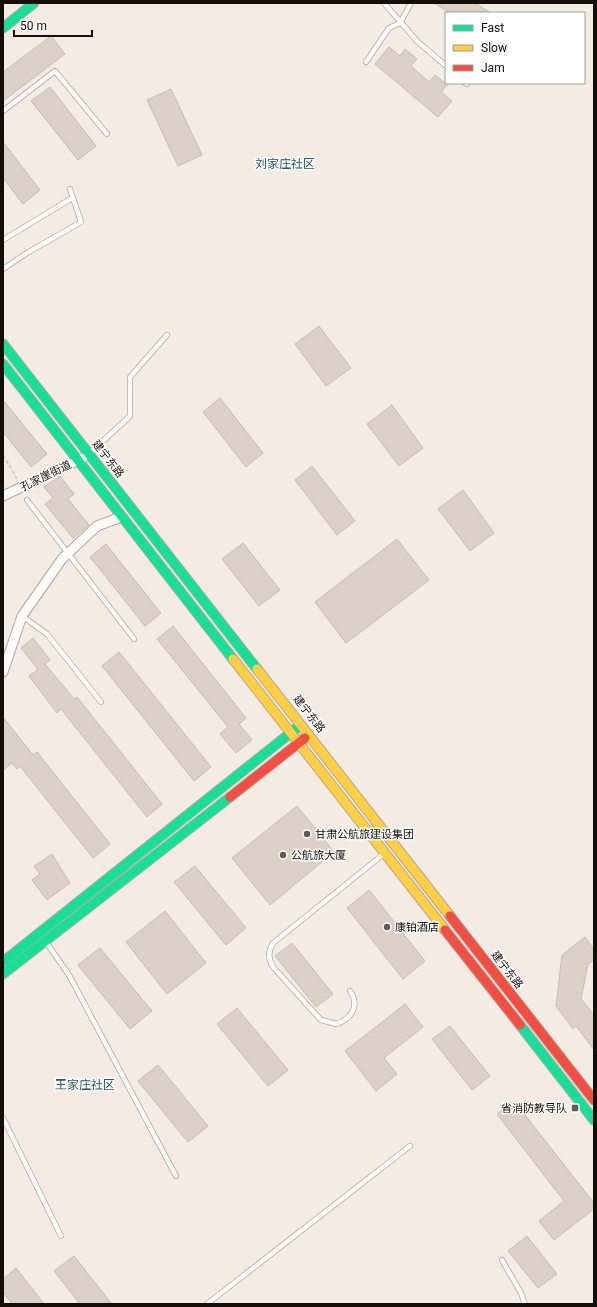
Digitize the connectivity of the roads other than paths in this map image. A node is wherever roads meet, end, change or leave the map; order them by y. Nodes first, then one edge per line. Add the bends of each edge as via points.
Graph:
1 (34, 3) edge
2 (384, 3) edge
3 (411, 3) edge
4 (400, 24) junction
5 (3, 28) edge
6 (366, 62) dead end
7 (445, 65) edge
8 (3, 111) edge
9 (106, 134) dead end
10 (70, 190) dead end
11 (72, 198) junction
12 (3, 239) edge
13 (3, 269) edge
14 (167, 335) dead end
15 (3, 344) edge
16 (3, 364) edge
17 (89, 454) junction
18 (78, 460) junction
19 (3, 496) edge
20 (27, 500) dead end
21 (121, 517) junction
22 (68, 554) junction
23 (22, 616) junction
24 (134, 639) dead end
25 (3, 672) edge
26 (101, 702) dead end
27 (302, 724) junction
28 (292, 732) junction
29 (310, 734) junction
30 (299, 742) junction
31 (385, 853) junction
32 (45, 940) junction
33 (3, 962) edge
34 (3, 974) edge
35 (350, 991) dead end
36 (594, 1100) edge
37 (3, 1118) edge
38 (594, 1120) edge
39 (410, 1146) dead end
40 (176, 1176) dead end
41 (61, 1236) dead end
42 (502, 1260) dead end
43 (207, 1304) edge
44 (525, 1304) edge

1 - 5 main road
2 - 4 lane
3 - 4 lane
4 - 6 lane via 389,28
4 - 7 lane
8 - 9 lane via 55,71
10 - 11 lane
11 - 12 lane
11 - 13 lane via 81,222
14 - 17 lane via 130,377 130,416
15 - 17 main road, 建宁东路
16 - 18 main road
17 - 18 street, 孔家崖街道
17 - 27 main road, 建宁东路
18 - 19 street, 孔家崖街道
18 - 21 main road
20 - 22 lane
21 - 22 street via 97,526
21 - 28 main road
22 - 23 street
22 - 24 lane
23 - 25 street
23 - 26 lane via 47,634
27 - 28 main road
27 - 29 main road, 建宁东路
28 - 30 main road
28 - 33 main road
29 - 30 main road
29 - 36 main road, 建宁东路
30 - 31 main road
30 - 32 main road
31 - 35 lane via 270,947 269,958 273,967 321,1020 336,1024 348,1018 355,1006
31 - 38 main road
32 - 34 main road
32 - 40 lane via 69,975
37 - 41 lane
39 - 43 lane
42 - 44 lane

